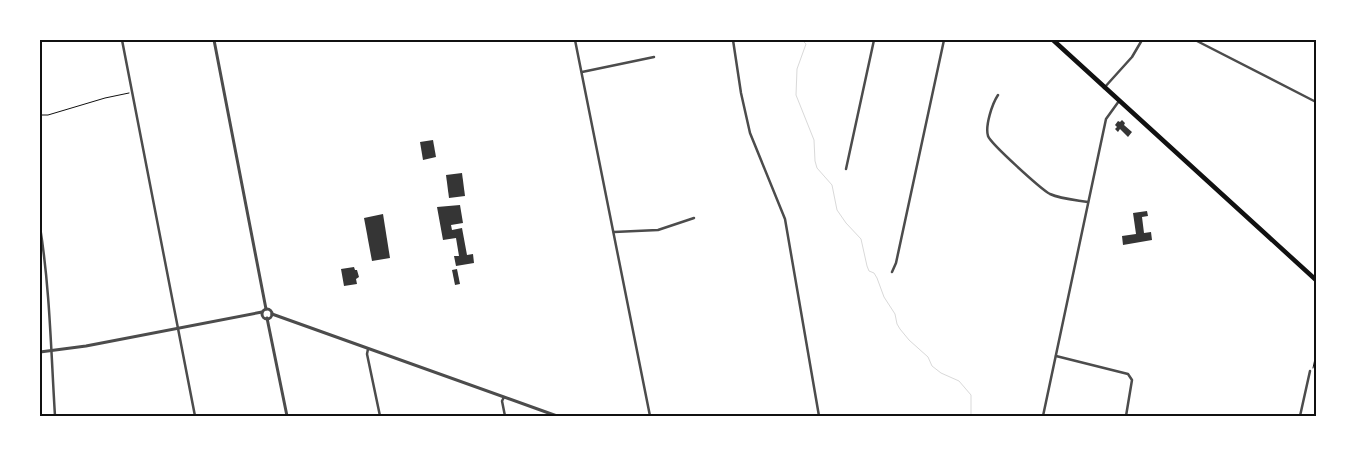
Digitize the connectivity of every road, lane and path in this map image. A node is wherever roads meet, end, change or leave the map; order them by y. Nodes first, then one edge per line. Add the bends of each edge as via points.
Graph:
1 (122, 40) edge
2 (214, 40) edge
3 (576, 40) edge
4 (733, 40) edge
5 (874, 40) edge
6 (944, 40) edge
7 (1052, 40) edge
8 (1142, 40) edge
9 (1196, 40) edge
10 (654, 57) dead end
11 (582, 72) junction
12 (1104, 88) junction
13 (132, 92) junction
14 (998, 95) dead end
15 (1119, 101) junction
16 (1316, 102) edge
17 (40, 115) edge
18 (846, 169) dead end
19 (1088, 202) junction
20 (694, 218) dead end
21 (40, 227) edge
22 (614, 232) junction
23 (892, 272) dead end
24 (1316, 280) edge
25 (266, 309) junction
26 (262, 312) junction
27 (272, 314) junction
28 (267, 318) junction
29 (178, 328) junction
30 (368, 349) junction
31 (52, 351) junction
32 (40, 352) edge
33 (1316, 354) edge
34 (1056, 356) junction
35 (1310, 370) joint
36 (504, 397) junction
37 (55, 416) edge
38 (195, 416) edge
39 (287, 416) edge
40 (380, 416) edge
41 (505, 416) edge
42 (557, 416) edge
43 (650, 416) edge
44 (819, 416) edge
45 (1043, 416) edge
46 (1126, 416) edge
47 (1300, 416) edge

1 - 13 street
2 - 25 street
3 - 11 street
4 - 44 street via 748,126 784,219
5 - 18 street
6 - 23 street
7 - 12 highway
8 - 12 street via 1132,57
9 - 16 street
10 - 11 street
11 - 22 street
12 - 15 highway
13 - 17 path
13 - 29 street
14 - 19 street via 987,130 992,142 1046,192
15 - 19 street via 1106,119
15 - 24 highway
19 - 34 street
20 - 22 street via 658,230
21 - 31 street
22 - 43 street
25 - 26 street
25 - 27 street
26 - 28 street
26 - 29 street
27 - 28 street
27 - 30 street
28 - 39 street
29 - 31 street
29 - 38 street
30 - 36 street
30 - 40 street
31 - 32 street
31 - 37 street
33 - 35 path
34 - 45 street
34 - 46 street via 1128,374 1132,380
35 - 47 street
36 - 41 street
36 - 42 street

